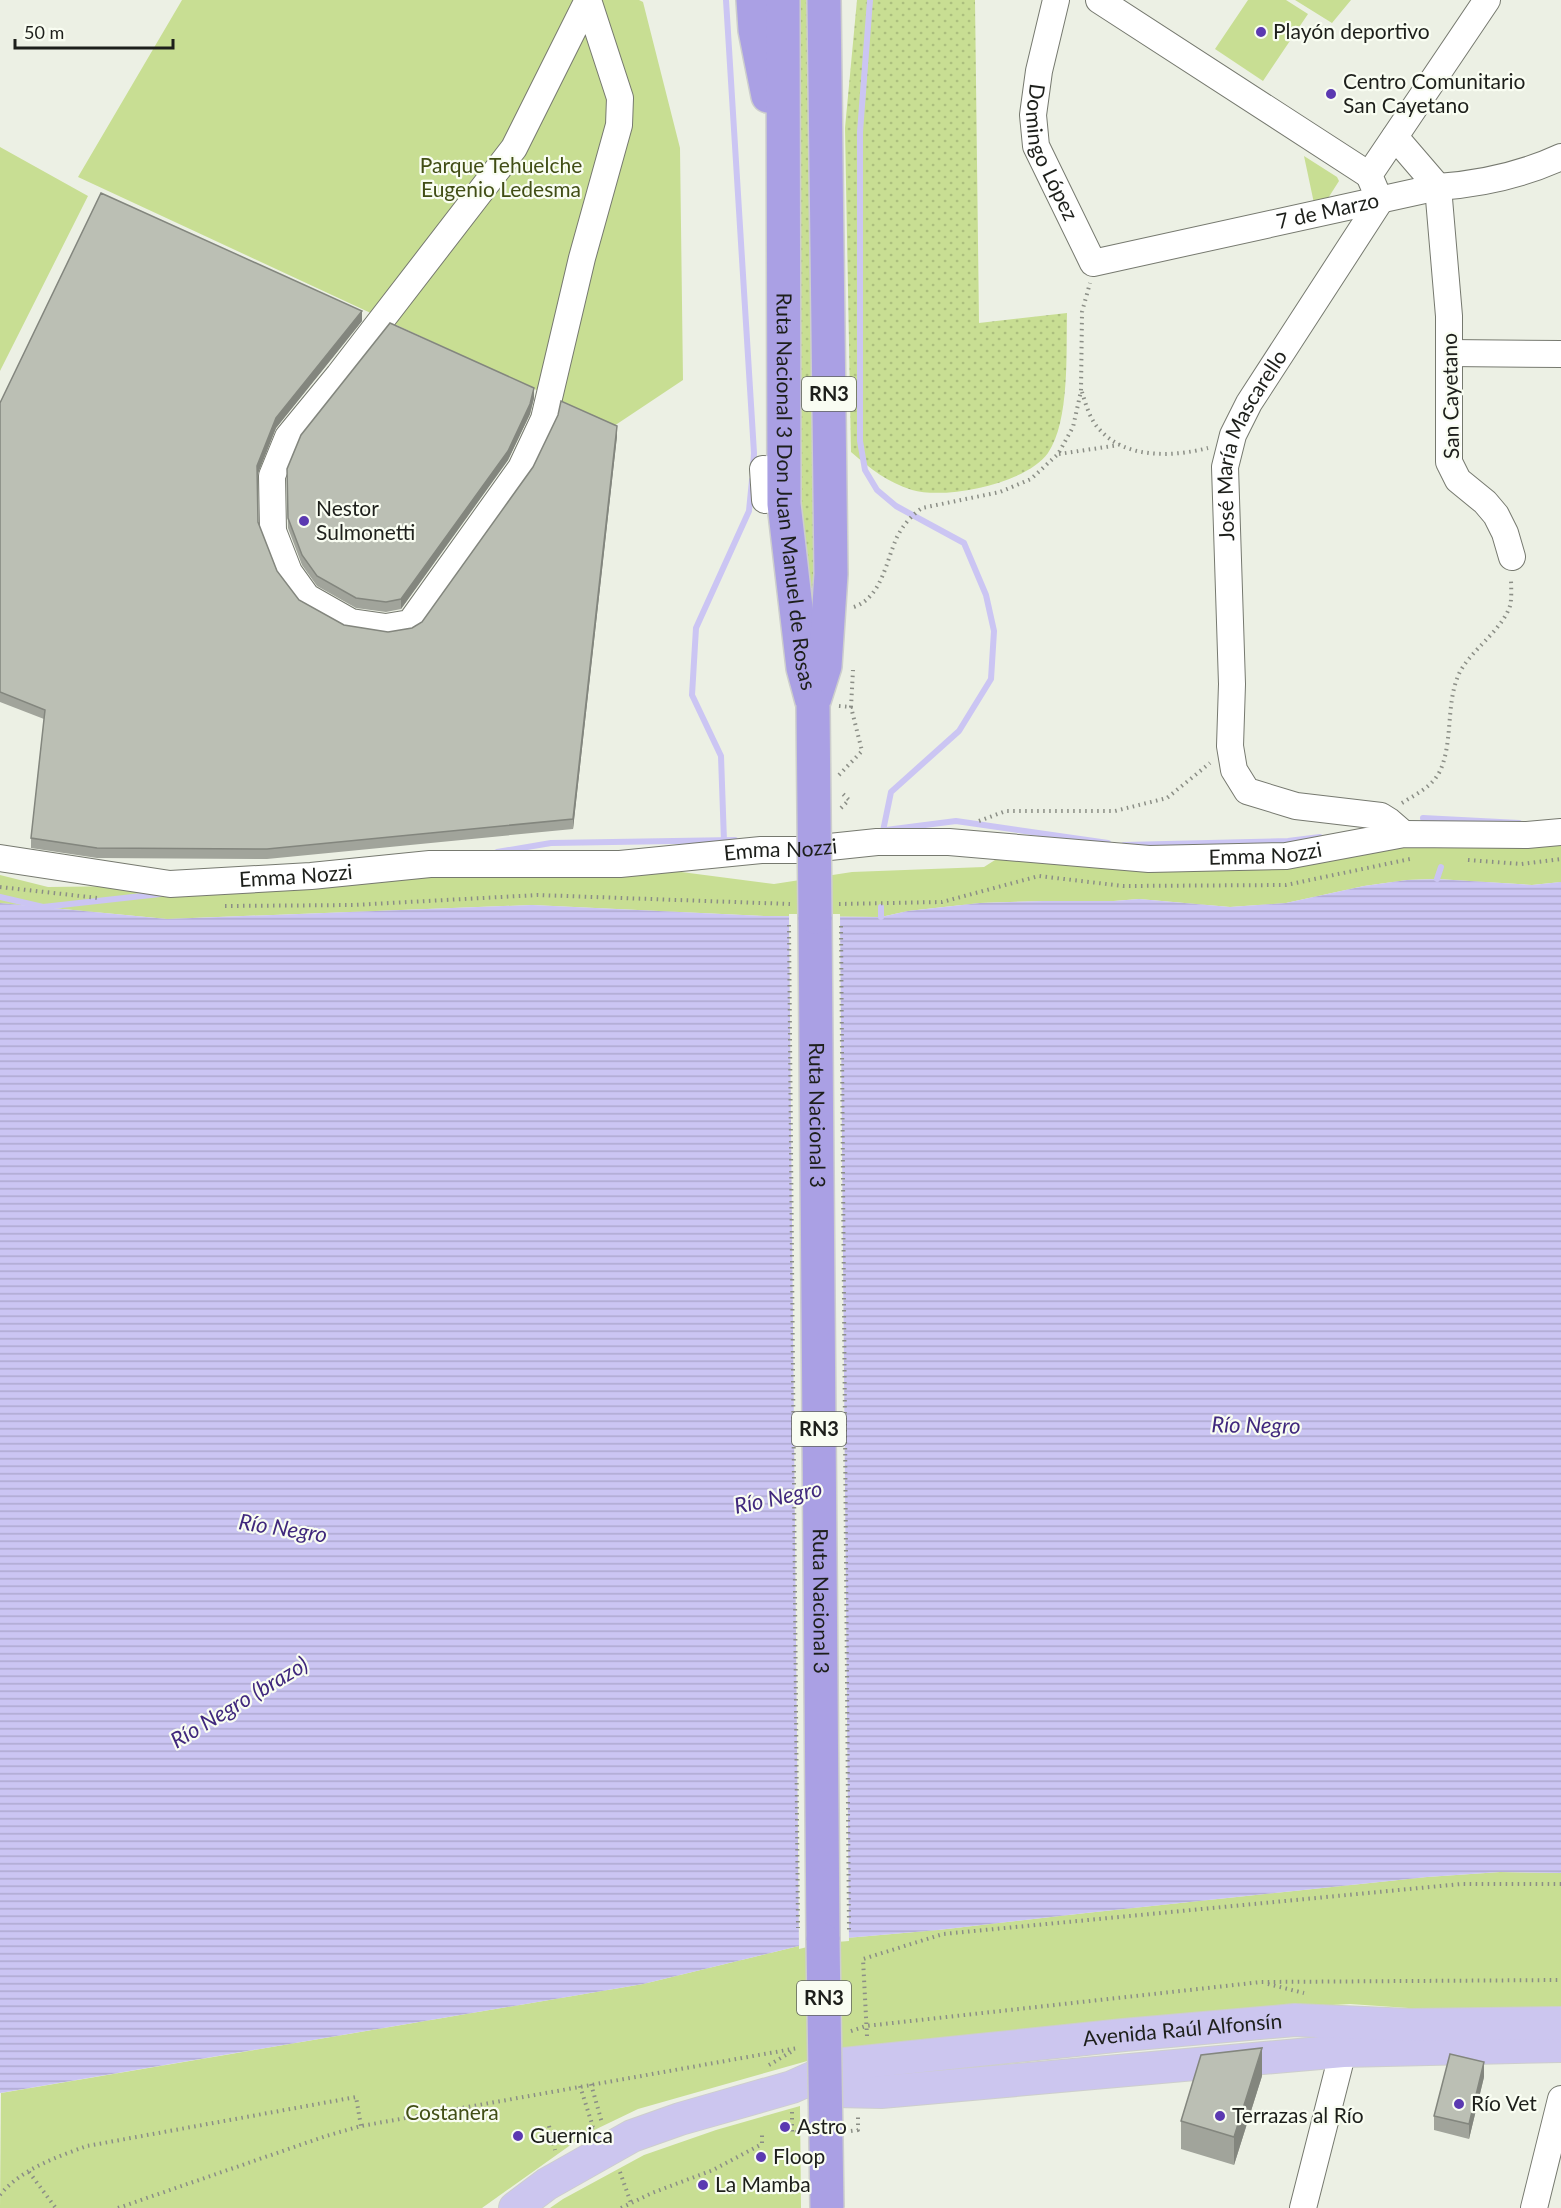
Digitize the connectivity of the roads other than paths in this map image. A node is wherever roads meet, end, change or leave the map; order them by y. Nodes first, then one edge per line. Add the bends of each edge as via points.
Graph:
1 (588, 0) edge
2 (753, 0) edge
3 (783, 0) edge
4 (824, 0) edge
5 (838, 0) edge
6 (1056, 0) edge
7 (1099, 0) edge
8 (1487, 0) edge
9 (825, 82) junction
10 (1395, 137) junction
11 (1561, 157) edge
12 (784, 175) junction
13 (1369, 175) junction
14 (1438, 187) junction
15 (1380, 201) junction
16 (1093, 263) joint
17 (1449, 353) junction
18 (1561, 354) edge
19 (784, 470) junction
20 (765, 500) dead end
21 (1512, 557) road end
22 (813, 705) junction
23 (1561, 832) edge
24 (1404, 834) junction
25 (0, 858) edge
26 (1561, 2023) edge
27 (1340, 2036) junction
28 (1561, 2046) edge
29 (804, 2069) junction
30 (1561, 2099) edge
31 (515, 2208) edge
32 (827, 2208) edge
33 (1303, 2208) edge
34 (1534, 2208) edge

1 - 1 street via 514,148 288,437 272,476 273,531 289,572 307,597 351,622 386,627 410,623 521,468 544,419 619,125 620,98
2 - 12 highway via 755,30
3 - 12 highway, Ruta Nacional 3 Don Juan Manuel de Rosas / RN3
4 - 9 highway, Ruta Nacional 3 Don Juan Manuel de Rosas / RN3
5 - 9 highway
6 - 16 street, Domingo López via 1039,71 1033,115 1036,146
7 - 13 street
8 - 10 street
9 - 22 highway, Ruta Nacional 3 Don Juan Manuel de Rosas / RN3 via 831,574 825,666
10 - 13 street
10 - 14 street
11 - 14 street, 7 de Marzo via 1512,175
12 - 19 highway, Ruta Nacional 3 Don Juan Manuel de Rosas / RN3
13 - 15 street
14 - 15 street, 7 de Marzo
14 - 17 street, San Cayetano
15 - 16 street, 7 de Marzo
15 - 24 street, José María Mascarello via 1249,403 1233,435 1226,467 1230,746 1234,770 1247,791 1296,806 1381,816
17 - 18 street
17 - 21 street, San Cayetano via 1449,462 1458,480 1496,515
19 - 20 street via 764,469
19 - 22 highway, Ruta Nacional 3 Don Juan Manuel de Rosas / RN3 via 784,504 803,668
22 - 32 highway, Ruta Nacional 3 / RN3, bridge
23 - 24 street, Emma Nozzi
24 - 25 street, Emma Nozzi via 1286,856 1149,859 949,842 877,842 620,864 430,864 170,884
26 - 27 main road, Avenida Raúl Alfonsín via 1410,2025
27 - 28 main road, Avenida Raúl Alfonsín
27 - 29 main road, Avenida Raúl Alfonsín via 1295,2020
27 - 29 main road, Avenida Raúl Alfonsín via 881,2092 836,2091
27 - 33 street
29 - 31 main road, Avenida Raúl Alfonsín via 632,2136 547,2184
30 - 34 street

